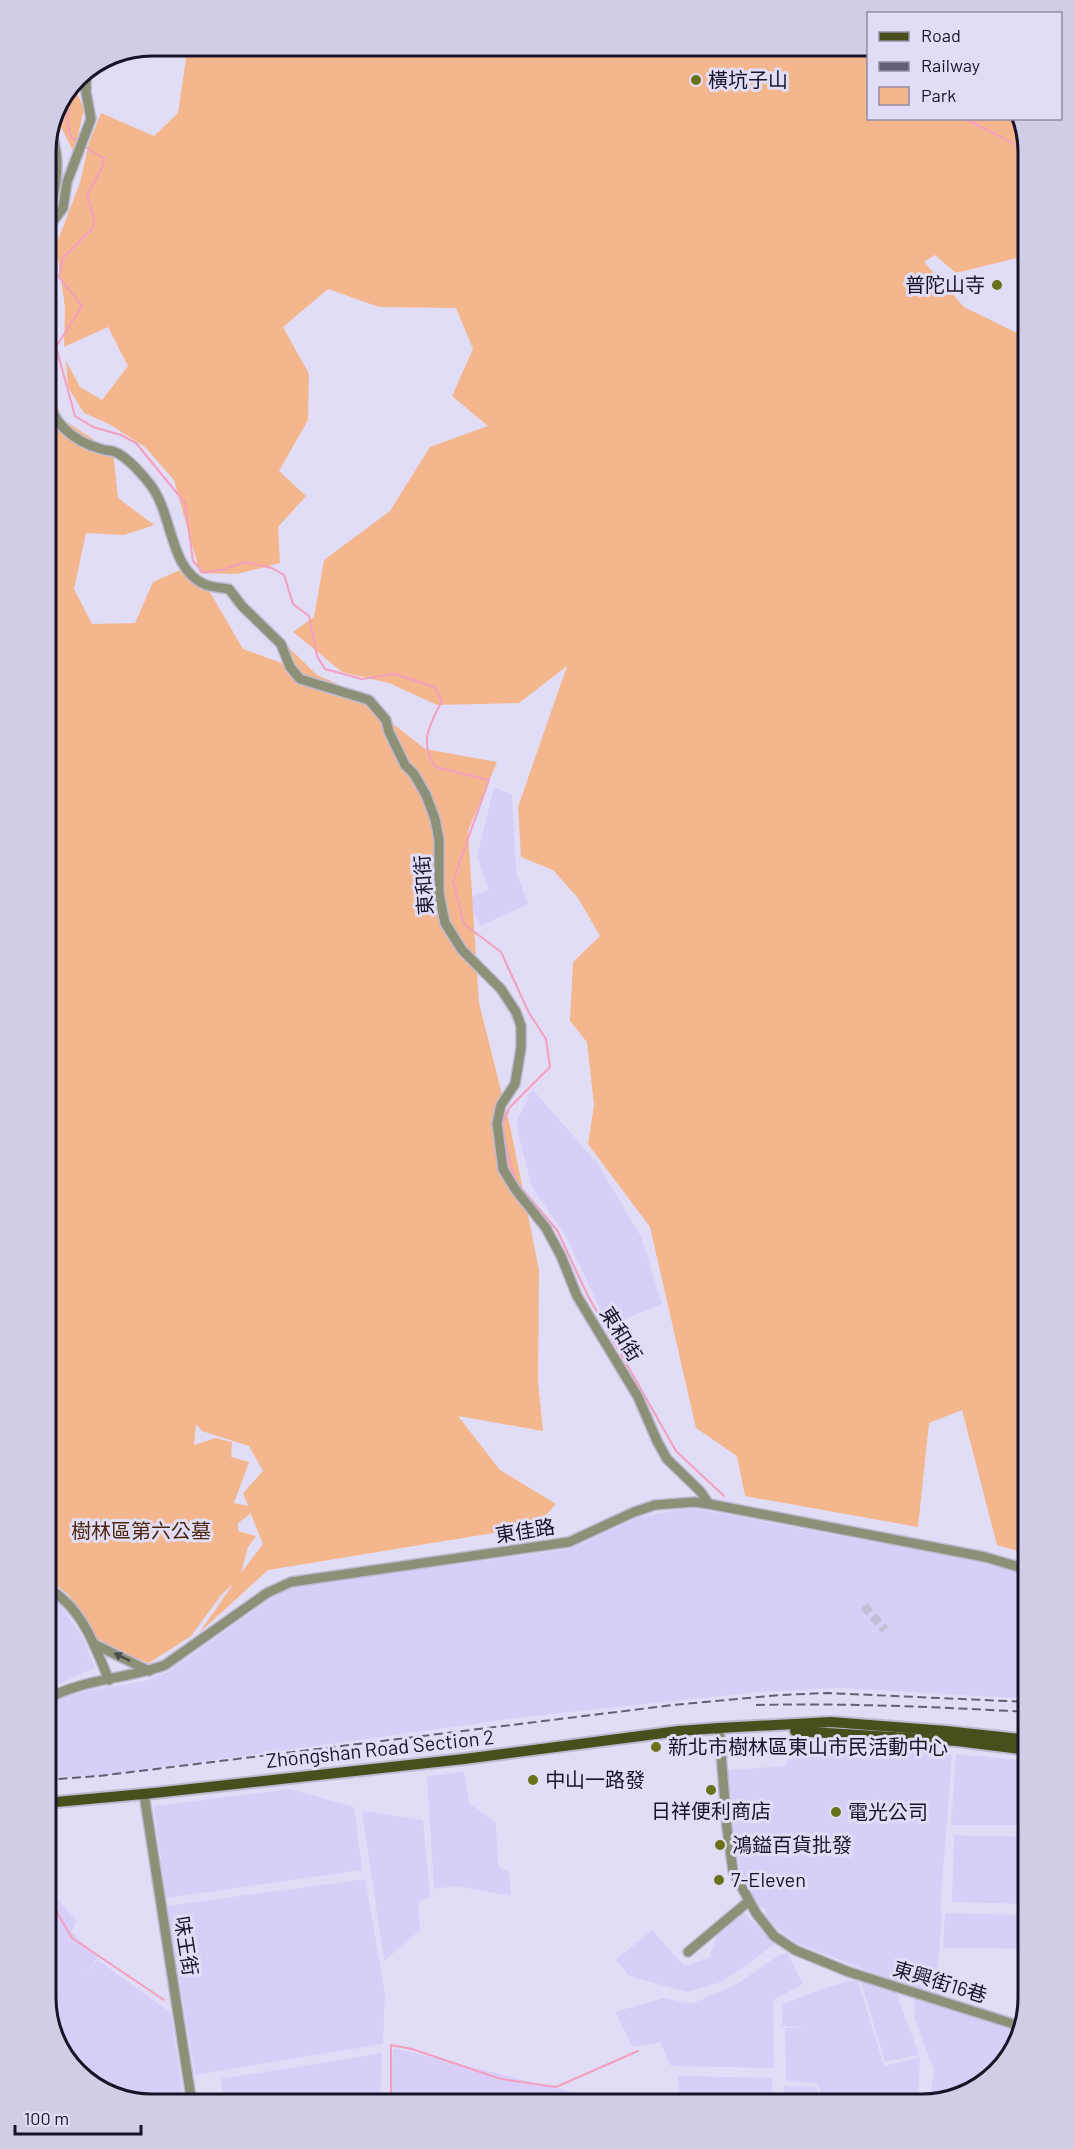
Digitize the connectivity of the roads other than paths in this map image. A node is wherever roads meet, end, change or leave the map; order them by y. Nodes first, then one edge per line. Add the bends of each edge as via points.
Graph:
1 (86, 81) edge
2 (56, 146) edge
3 (58, 159) junction
4 (56, 163) edge
5 (56, 183) edge
6 (56, 217) edge
7 (56, 419) edge
8 (709, 1504) junction
9 (1018, 1567) edge
10 (56, 1594) edge
11 (94, 1644) junction
12 (149, 1671) junction
13 (109, 1680) junction
14 (56, 1693) edge
15 (720, 1728) junction
16 (1018, 1739) edge
17 (1018, 1749) edge
18 (144, 1794) junction
19 (56, 1802) edge
20 (749, 1901) junction
21 (688, 1952) dead end
22 (1014, 2024) edge
23 (190, 2093) edge

1 - 6 street via 91,119 67,182 63,208
2 - 3 street
3 - 4 street
3 - 5 street
7 - 8 street, 東和街 via 67,433 116,452 148,481 159,495 178,558 187,572 206,585 229,589 282,644 290,667 300,679 369,700 386,720 435,819 445,923 462,950 501,988 522,1026 514,1084 501,1105 497,1123 503,1169 546,1228 577,1296 638,1397 667,1459
8 - 9 street, 東佳路
8 - 12 street, 東佳路 via 655,1505 569,1542 291,1582 267,1593 165,1665
10 - 11 street via 81,1621
12 -> 11 street
11 - 13 street
12 - 13 street, 東佳路
13 - 14 street, 東佳路
15 - 16 main road, Zhongshan Road Section 2 via 831,1722
15 - 17 main road, Zhongshan Road Section 2 via 854,1733
15 - 18 main road, Zhongshan Road Section 2
15 - 20 street, 東興街16巷 via 734,1871
18 - 19 main road, Zhongshan Road Section 2
18 - 23 street, 味王街
20 - 21 street
20 - 22 street, 東興街16巷 via 774,1936 795,1950 849,1972

